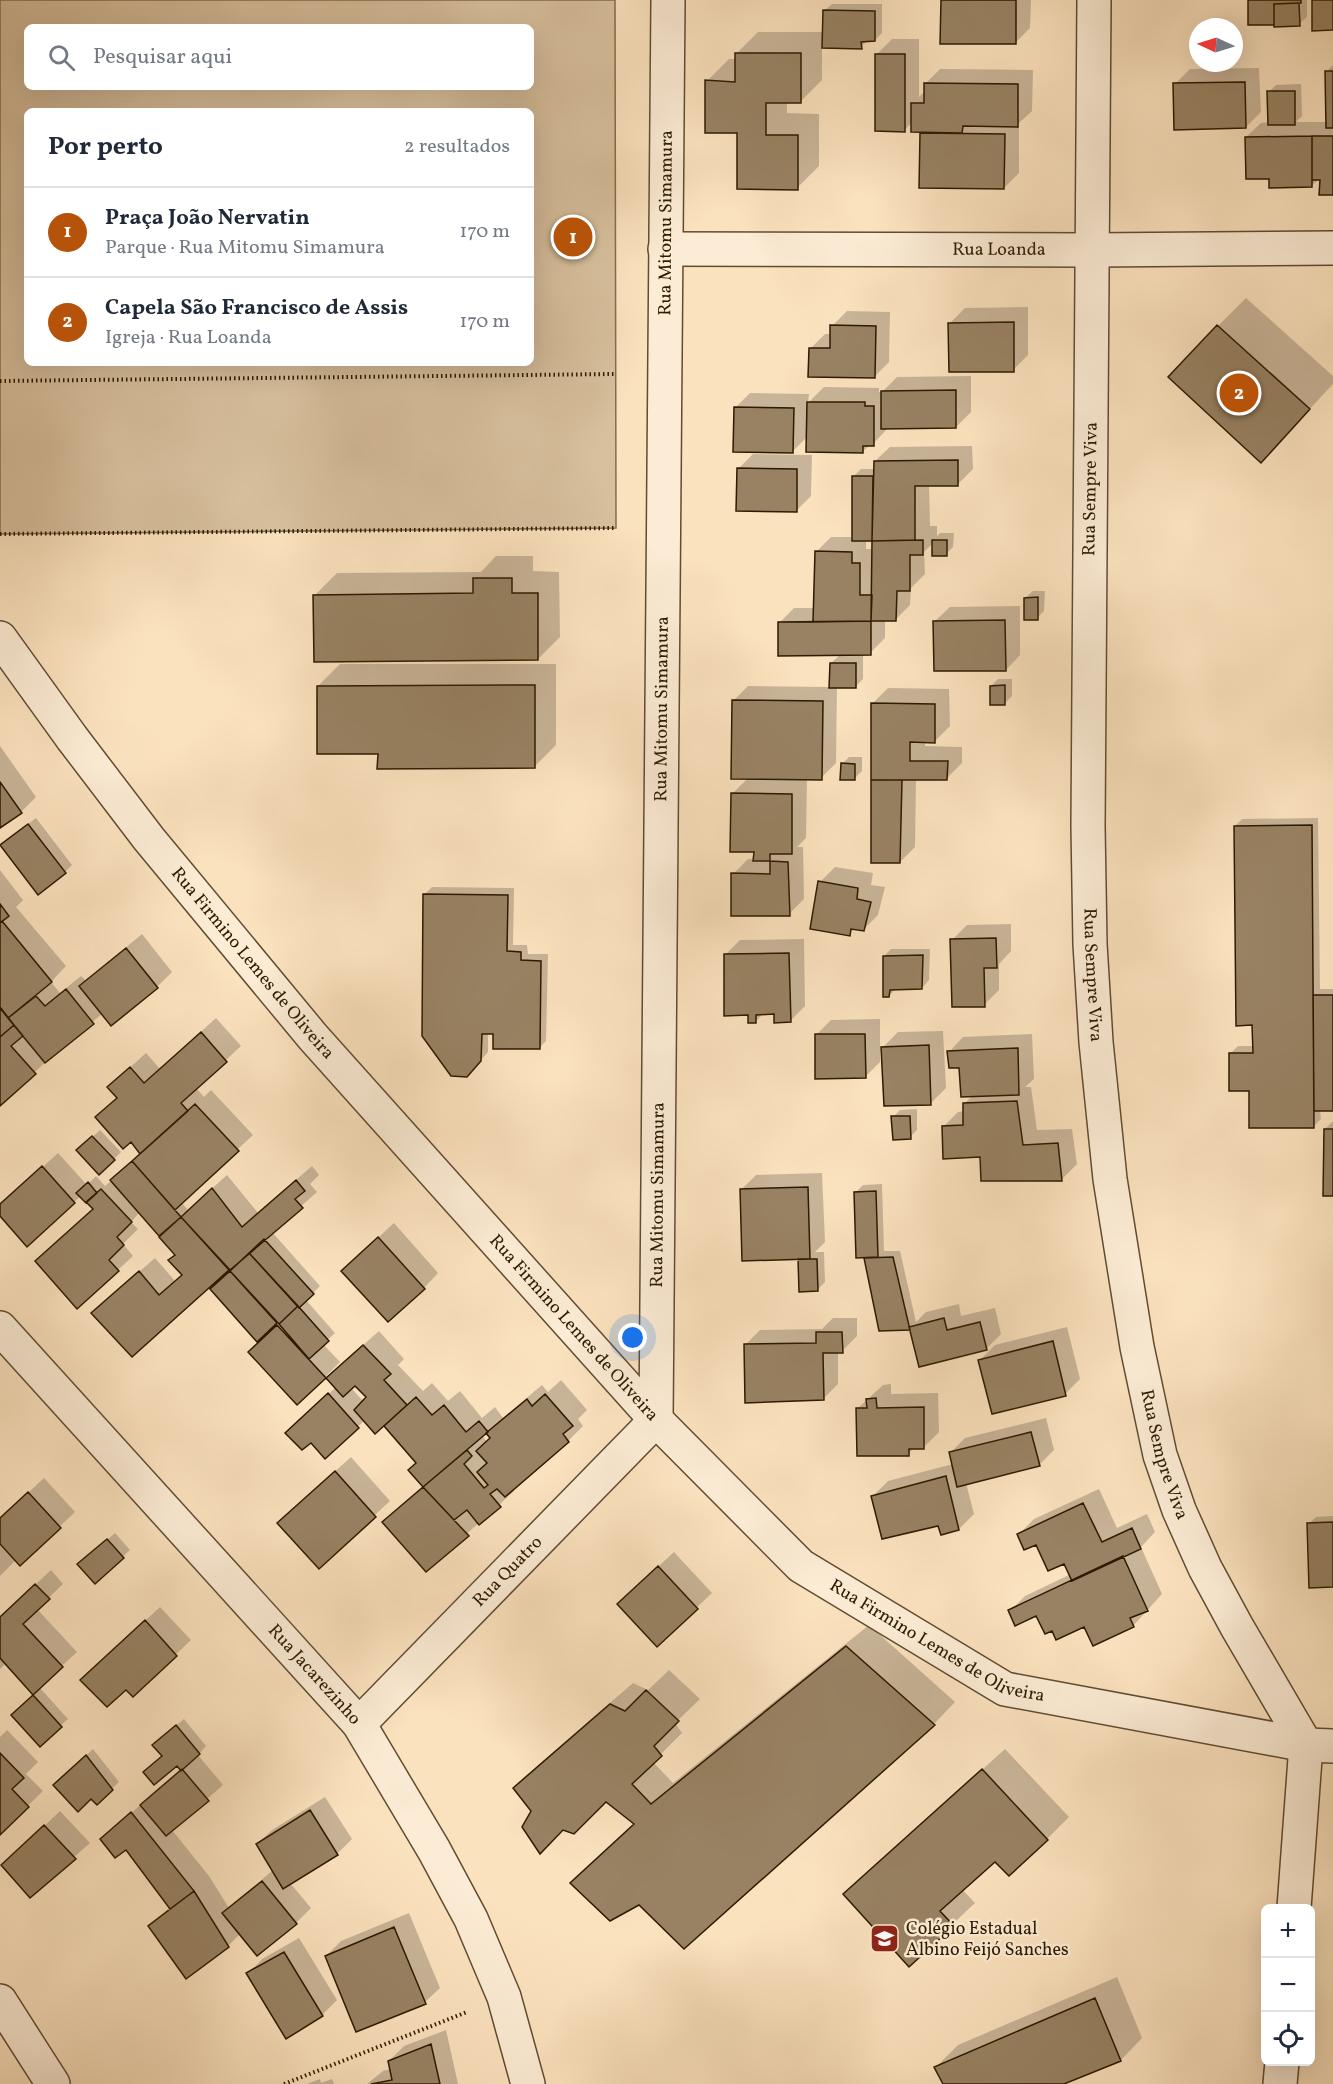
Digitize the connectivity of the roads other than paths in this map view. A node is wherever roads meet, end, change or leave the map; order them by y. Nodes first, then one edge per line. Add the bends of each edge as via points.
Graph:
1 (668, 0) edge
2 (1094, 0) edge
3 (1333, 248) edge
4 (665, 249) junction
5 (1093, 250) junction
6 (0, 638) edge
7 (0, 1328) edge
8 (656, 1420) junction
9 (359, 1724) junction
10 (1320, 1745) edge
11 (1295, 1904) edge
12 (0, 2001) edge
13 (1282, 2066) edge
14 (53, 2084) edge
15 (528, 2084) edge
16 (1280, 2084) edge

1 - 4 street, Rua Mitomu Simamura
2 - 5 street, Rua Sempre Viva
3 - 5 street, Rua Loanda
4 - 5 street, Rua Loanda
4 - 8 street, Rua Mitomu Simamura
5 - 10 street, Rua Sempre Viva via 1090,932 1111,1191 1137,1347 1160,1455 1175,1499 1205,1568 1237,1627
6 - 8 street, Rua Firmino Lemes de Oliveira via 111,790 226,934
7 - 9 street, Rua Jacarezinho
8 - 9 street, Rua Quatro
8 - 10 street, Rua Firmino Lemes de Oliveira via 801,1566 1005,1689
9 - 15 street, Rua Jacarezinho via 471,1919 504,1997
10 - 11 street
12 - 14 street
13 - 16 street

